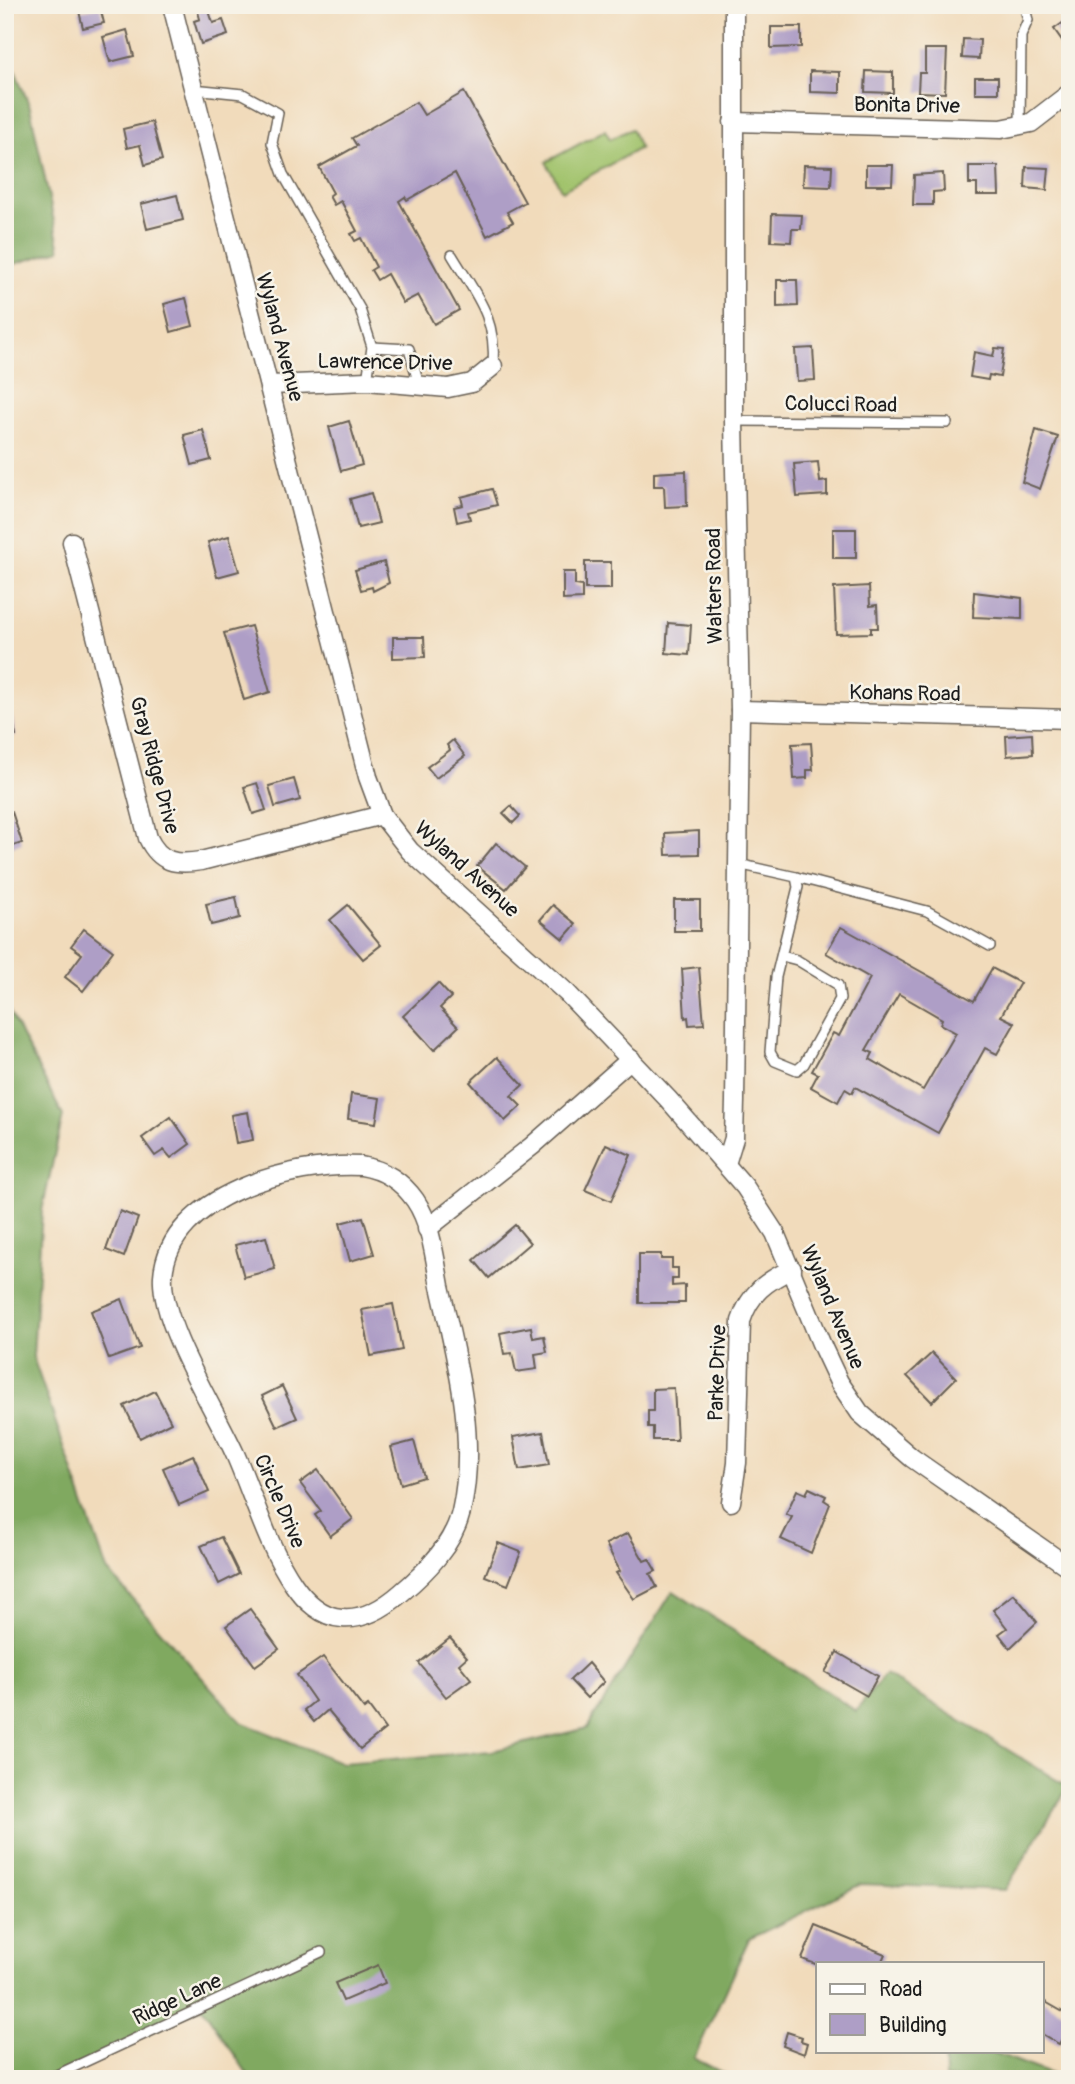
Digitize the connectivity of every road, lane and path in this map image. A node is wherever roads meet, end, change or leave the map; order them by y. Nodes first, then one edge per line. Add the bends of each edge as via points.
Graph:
1 (172, 5) edge
2 (734, 5) edge
3 (1024, 5) edge
4 (192, 89) junction
5 (1070, 93) edge
6 (733, 122) junction
7 (1020, 126) junction
8 (452, 255) dead end
9 (372, 347) junction
10 (493, 366) joint
11 (367, 381) junction
12 (270, 385) junction
13 (419, 385) junction
14 (734, 421) junction
15 (947, 423) dead end
16 (72, 542) dead end
17 (740, 710) junction
18 (1070, 719) edge
19 (382, 815) junction
20 (738, 864) junction
21 (796, 877) junction
22 (990, 946) dead end
23 (782, 956) junction
24 (631, 1059) junction
25 (726, 1164) junction
26 (427, 1229) junction
27 (792, 1269) junction
28 (731, 1502) dead end
29 (1070, 1568) edge
30 (321, 1952) dead end
31 (48, 2079) edge

1 - 4 street, Wyland Avenue
2 - 6 street, Walters Road
3 - 7 lane via 1028,20 1021,36
4 - 9 lane via 243,93 278,113 272,143 283,174 360,309
4 - 12 street, Wyland Avenue
5 - 7 street, Bonita Drive via 1041,117
6 - 7 street, Bonita Drive via 887,128
6 - 14 street, Walters Road
8 - 10 lane via 488,315 495,340
9 - 11 lane
9 - 13 lane via 409,349
10 - 13 street, Lawrence Drive via 464,386
11 - 12 street, Lawrence Drive
11 - 13 street, Lawrence Drive
12 - 19 street, Wyland Avenue via 368,778
14 - 15 lane, Colucci Road
14 - 17 street, Walters Road
16 - 19 street, Gray Ridge Drive via 148,838 156,852 173,863 201,861
17 - 18 street, Kohans Road
17 - 20 street, Walters Road
19 - 24 street, Wyland Avenue via 424,865 527,954
20 - 21 lane
20 - 25 street, Walters Road via 734,1125
21 - 22 lane via 927,911
21 - 23 lane via 798,887
23 - 23 lane via 770,1052 775,1061 797,1070 840,999 838,985
24 - 25 street, Wyland Avenue
24 - 26 street
25 - 27 street, Wyland Avenue via 775,1233
26 - 26 street, Circle Drive via 463,1408 467,1459 460,1515 446,1544 416,1581 377,1610 340,1618 306,1600 275,1550 176,1328 163,1285 165,1265 180,1232 221,1199 257,1181 331,1167 385,1171 415,1201
27 - 28 street, Parke Drive via 758,1288 741,1321
27 - 29 street, Wyland Avenue via 823,1349 860,1413 921,1465
30 - 31 lane, Ridge Lane

